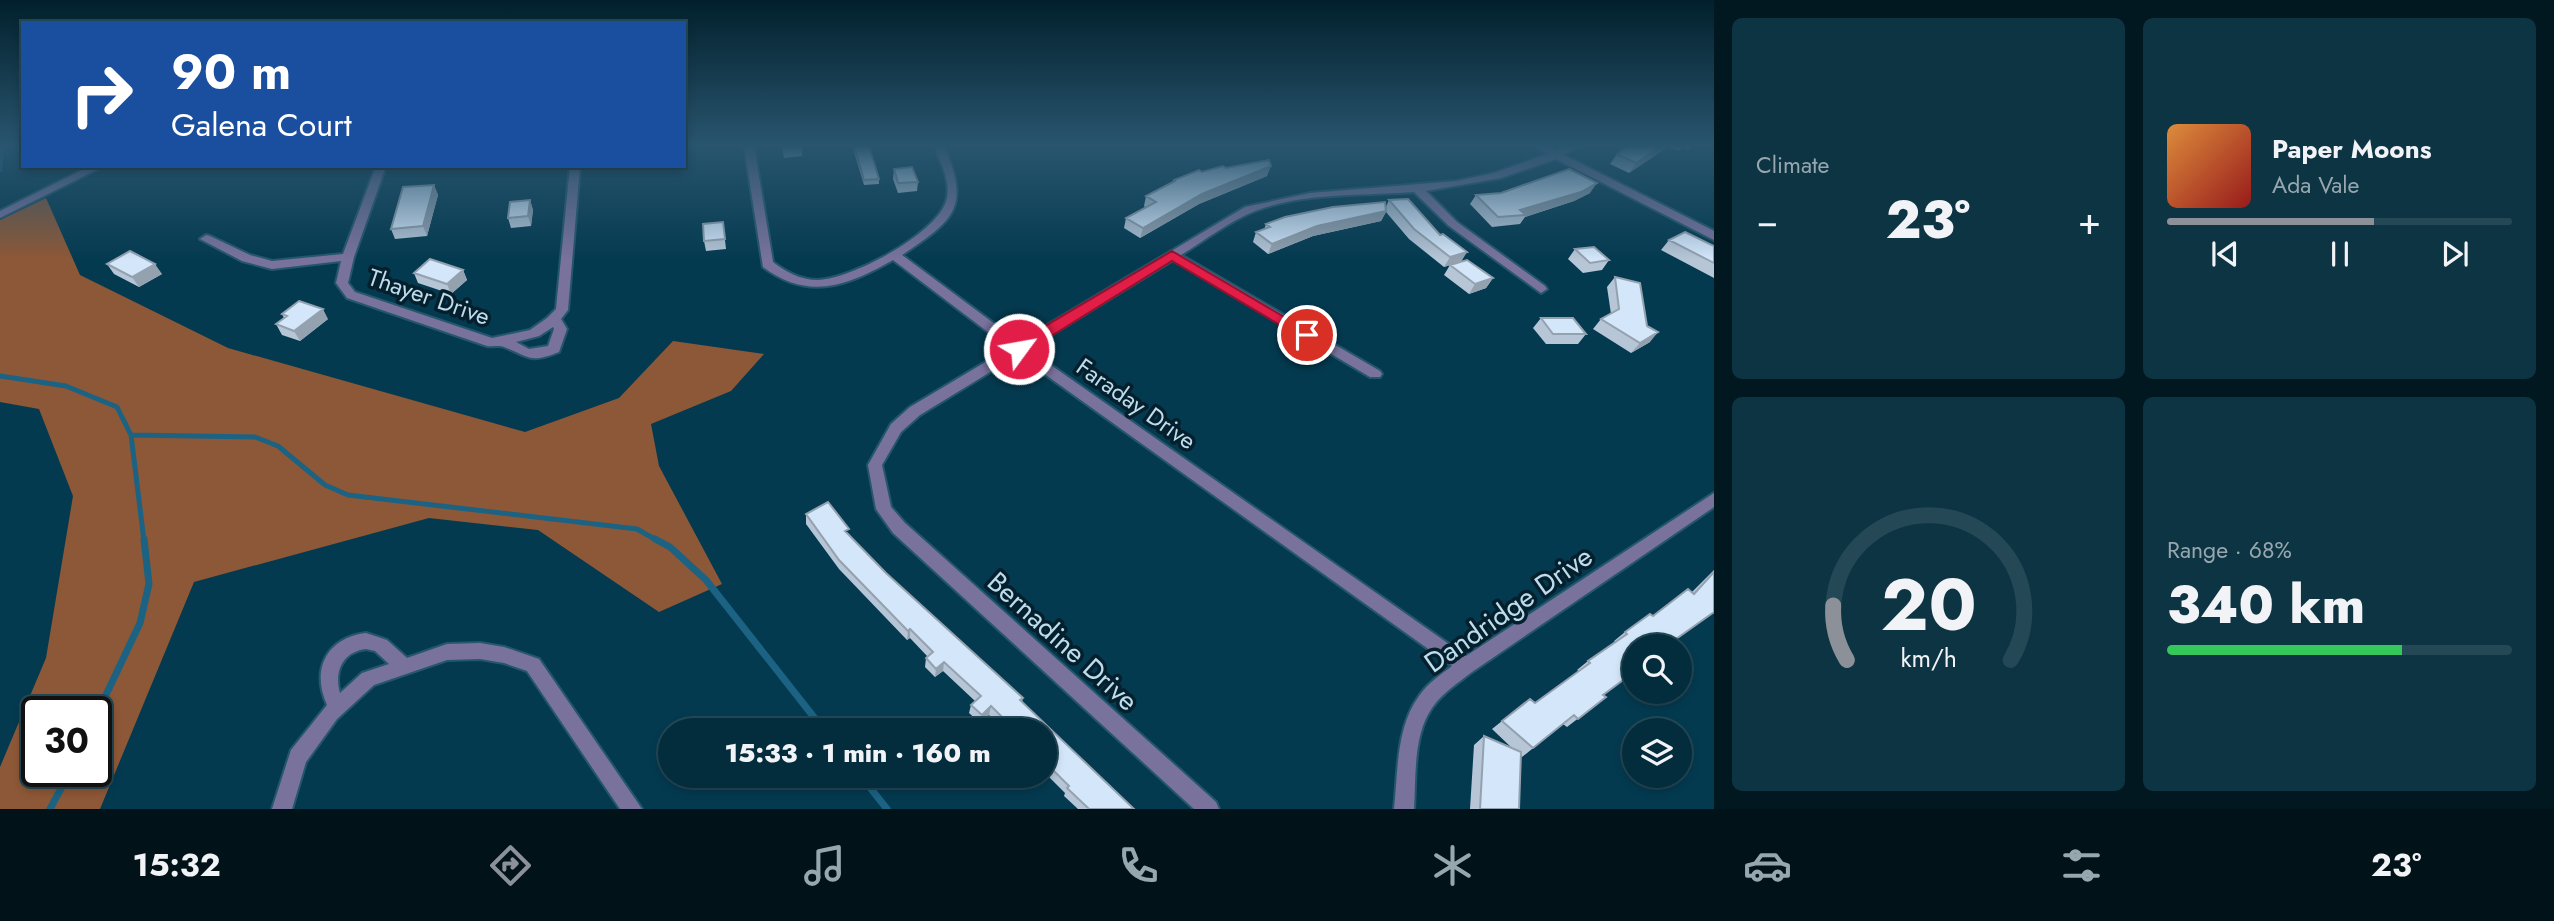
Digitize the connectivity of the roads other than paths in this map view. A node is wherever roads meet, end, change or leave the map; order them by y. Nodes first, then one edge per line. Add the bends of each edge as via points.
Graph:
1 (62, 184) edge
2 (375, 184) edge
3 (573, 184) edge
4 (755, 184) edge
5 (954, 184) edge
6 (1461, 184) edge
7 (1613, 184) edge
8 (1417, 189) junction
9 (2, 213) edge
10 (1714, 236) edge
11 (206, 239) dead end
12 (1172, 255) junction
13 (895, 256) junction
14 (348, 257) junction
15 (1541, 289) dead end
16 (554, 319) junction
17 (505, 341) junction
18 (1019, 349) junction
19 (1375, 374) dead end
20 (1714, 499) edge
21 (403, 666) junction
22 (1466, 666) junction
23 (337, 707) junction
24 (282, 809) edge
25 (632, 809) edge
26 (1209, 809) edge
27 (1404, 809) edge

1 - 9 street
2 - 14 street, Thayer Drive
3 - 16 street via 562,310
4 - 13 street via 767,264 787,280 826,283
5 - 13 street via 946,214
6 - 8 street
7 - 10 street
8 - 12 street via 1276,200 1249,209
8 - 15 street via 1453,224
11 - 14 street via 272,265
12 - 18 street
12 - 19 street
13 - 18 street, Faraday Drive
14 - 17 street, Thayer Drive via 342,283 351,295 492,343
16 - 17 street, Thayer Drive via 534,333
16 - 17 street via 561,329 554,349 529,355
18 - 22 street, Faraday Drive
18 - 26 street, Bernadine Drive via 915,411 896,428 875,465 884,509 899,528
20 - 22 street, Dandridge Drive
21 - 23 street via 368,679
21 - 23 street via 374,642 360,641 343,650 326,673 328,691
21 - 25 street via 447,652 481,651 533,665
22 - 27 street, Dandridge Drive via 1437,689 1418,715
23 - 24 street via 298,757

